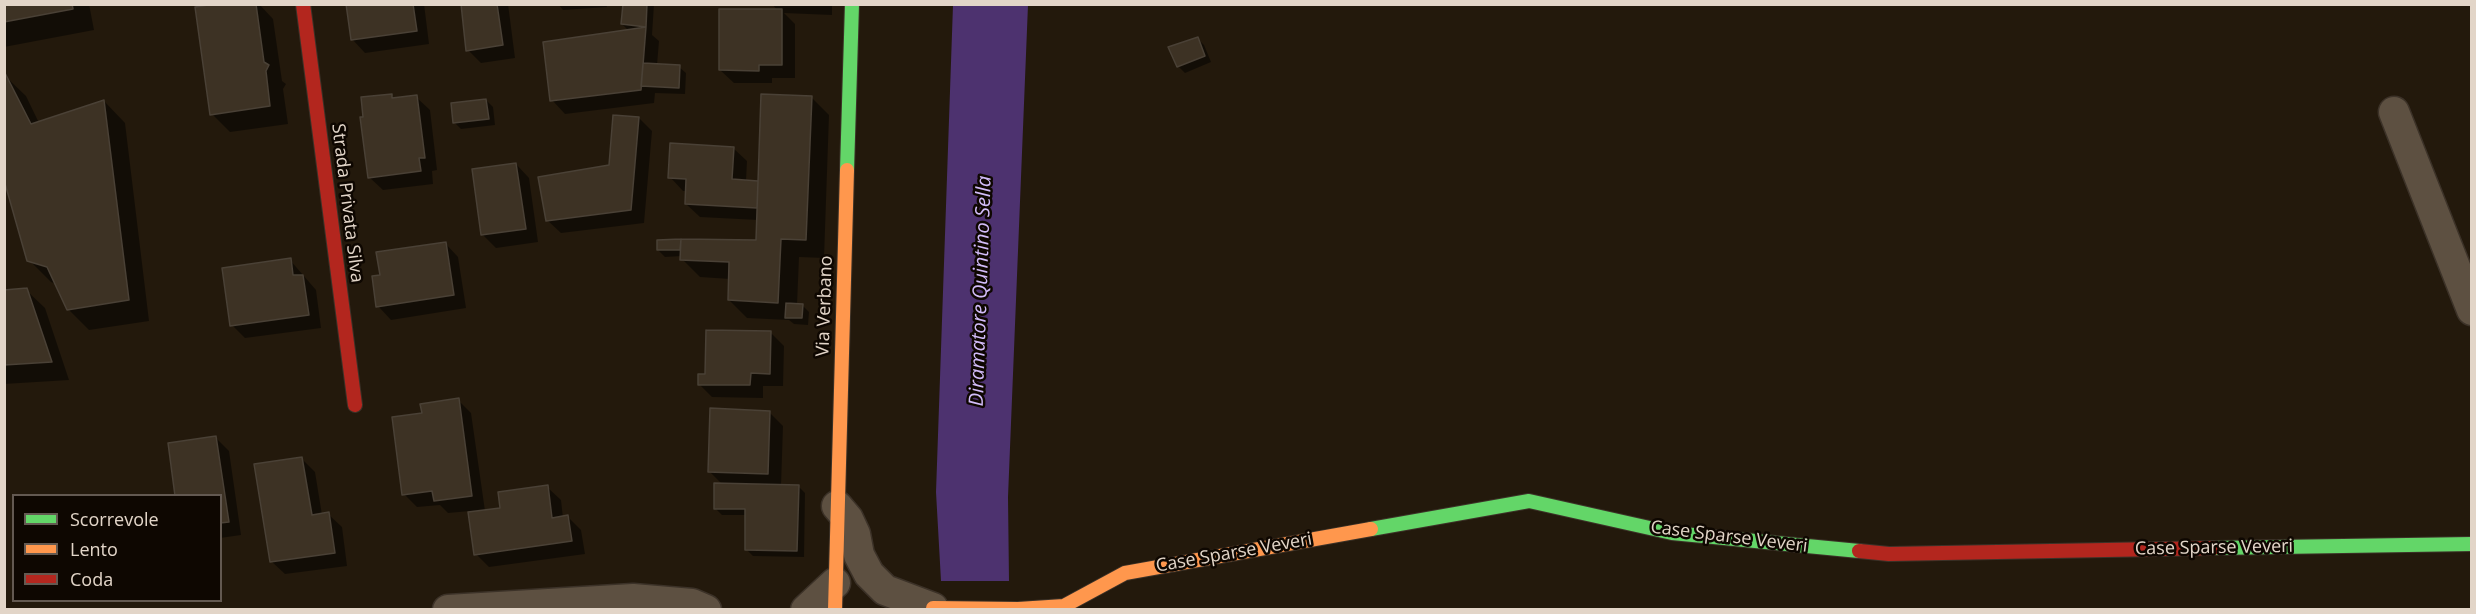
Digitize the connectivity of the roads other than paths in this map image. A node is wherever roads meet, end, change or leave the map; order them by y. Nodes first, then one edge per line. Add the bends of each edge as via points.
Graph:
1 (303, 4) edge
2 (852, 4) edge
3 (2394, 112) dead end
4 (2472, 310) edge
5 (355, 405) dead end
6 (837, 506) junction
7 (2472, 544) edge
8 (835, 596) edge
9 (1063, 608) edge
10 (448, 609) edge
11 (705, 609) edge
12 (806, 609) edge
13 (930, 609) edge
14 (1018, 609) edge

1 - 5 street, Strada Privata Silva
2 - 6 street, Via Verbano
3 - 4 street
6 - 8 street, Via Verbano
6 - 13 street, Case Sparse Veveri via 848,519 869,574 885,590
7 - 9 street, Case Sparse Veveri via 1889,554 1671,533 1529,501 1125,573
8 - 12 street
9 - 14 street, Case Sparse Veveri
10 - 11 street via 633,599 692,604
13 - 14 street, Case Sparse Veveri

